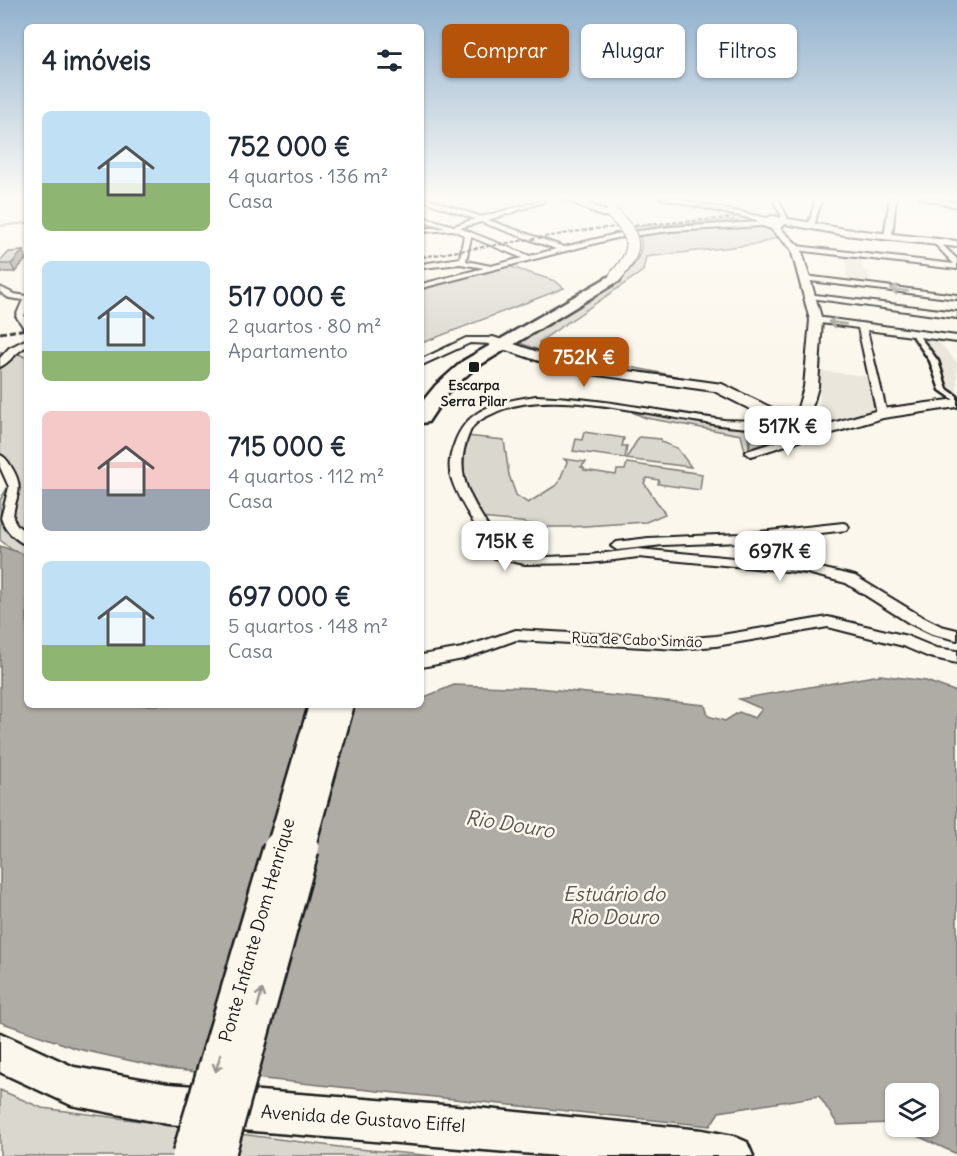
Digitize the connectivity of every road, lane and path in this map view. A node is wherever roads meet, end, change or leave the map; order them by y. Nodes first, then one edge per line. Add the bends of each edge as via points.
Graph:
1 (465, 252) edge
2 (514, 252) edge
3 (551, 252) edge
4 (632, 252) edge
5 (797, 252) edge
6 (833, 252) edge
7 (946, 252) edge
8 (529, 258) junction
9 (460, 262) junction
10 (957, 265) edge
11 (424, 266) edge
12 (495, 267) junction
13 (805, 278) junction
14 (424, 285) edge
15 (0, 289) edge
16 (810, 296) junction
17 (957, 297) edge
18 (24, 298) edge
19 (24, 306) edge
20 (957, 315) edge
21 (816, 320) junction
22 (24, 322) edge
23 (862, 326) junction
24 (914, 333) junction
25 (957, 339) edge
26 (497, 342) junction
27 (24, 344) edge
28 (424, 361) edge
29 (0, 364) edge
30 (811, 387) junction
31 (424, 394) edge
32 (957, 401) edge
33 (424, 413) edge
34 (882, 414) junction
35 (775, 417) junction
36 (799, 424) junction
37 (816, 432) junction
38 (751, 453) dead end
39 (0, 458) edge
40 (843, 527) dead end
41 (24, 539) edge
42 (590, 560) junction
43 (957, 635) edge
44 (957, 657) edge
45 (424, 661) edge
46 (322, 708) edge
47 (339, 708) edge
48 (0, 1052) edge
49 (190, 1156) edge
50 (217, 1156) edge
51 (733, 1156) edge

1 - 9 street
2 - 8 street
3 - 8 street
4 - 26 main road, bridge via 630,261 611,276
5 - 13 street
6 - 10 street
7 - 10 street
8 - 12 street
9 - 11 street
9 - 12 street
12 - 14 street
13 - 16 street
17 -> 13 street
15 - 18 street
16 - 20 street
16 - 21 street
19 - 22 street via 20,316
23 -> 21 street
21 - 30 street
23 - 24 street
23 - 34 street
24 - 25 street
24 - 32 street via 934,361 944,390
26 - 28 street via 468,339
26 - 31 main road via 444,373
26 - 33 main road via 452,377
26 - 35 main road via 569,367 717,387
27 - 29 street
30 - 35 street via 794,406
30 - 36 street
32 - 34 main road
34 - 37 main road
35 - 36 main road via 788,429
35 - 42 street via 743,424 555,398 500,405 474,419 464,431 456,469 482,528 475,547 525,560
36 - 37 main road
37 - 38 street
39 - 41 street via 15,487 4,511 4,523
40 - 42 street via 647,542 593,552
42 - 43 street via 624,553 675,555 832,573 850,579 914,619
44 - 45 street, Rua de Cabo Simão via 828,622 679,644 516,635 463,653
46 -> 49 main road, Ponte Infante Dom Henrique, bridge
50 -> 47 main road, Ponte Infante Dom Henrique, bridge
48 - 51 main road, Avenida de Gustavo Eiffel via 71,1086 168,1104 456,1126

